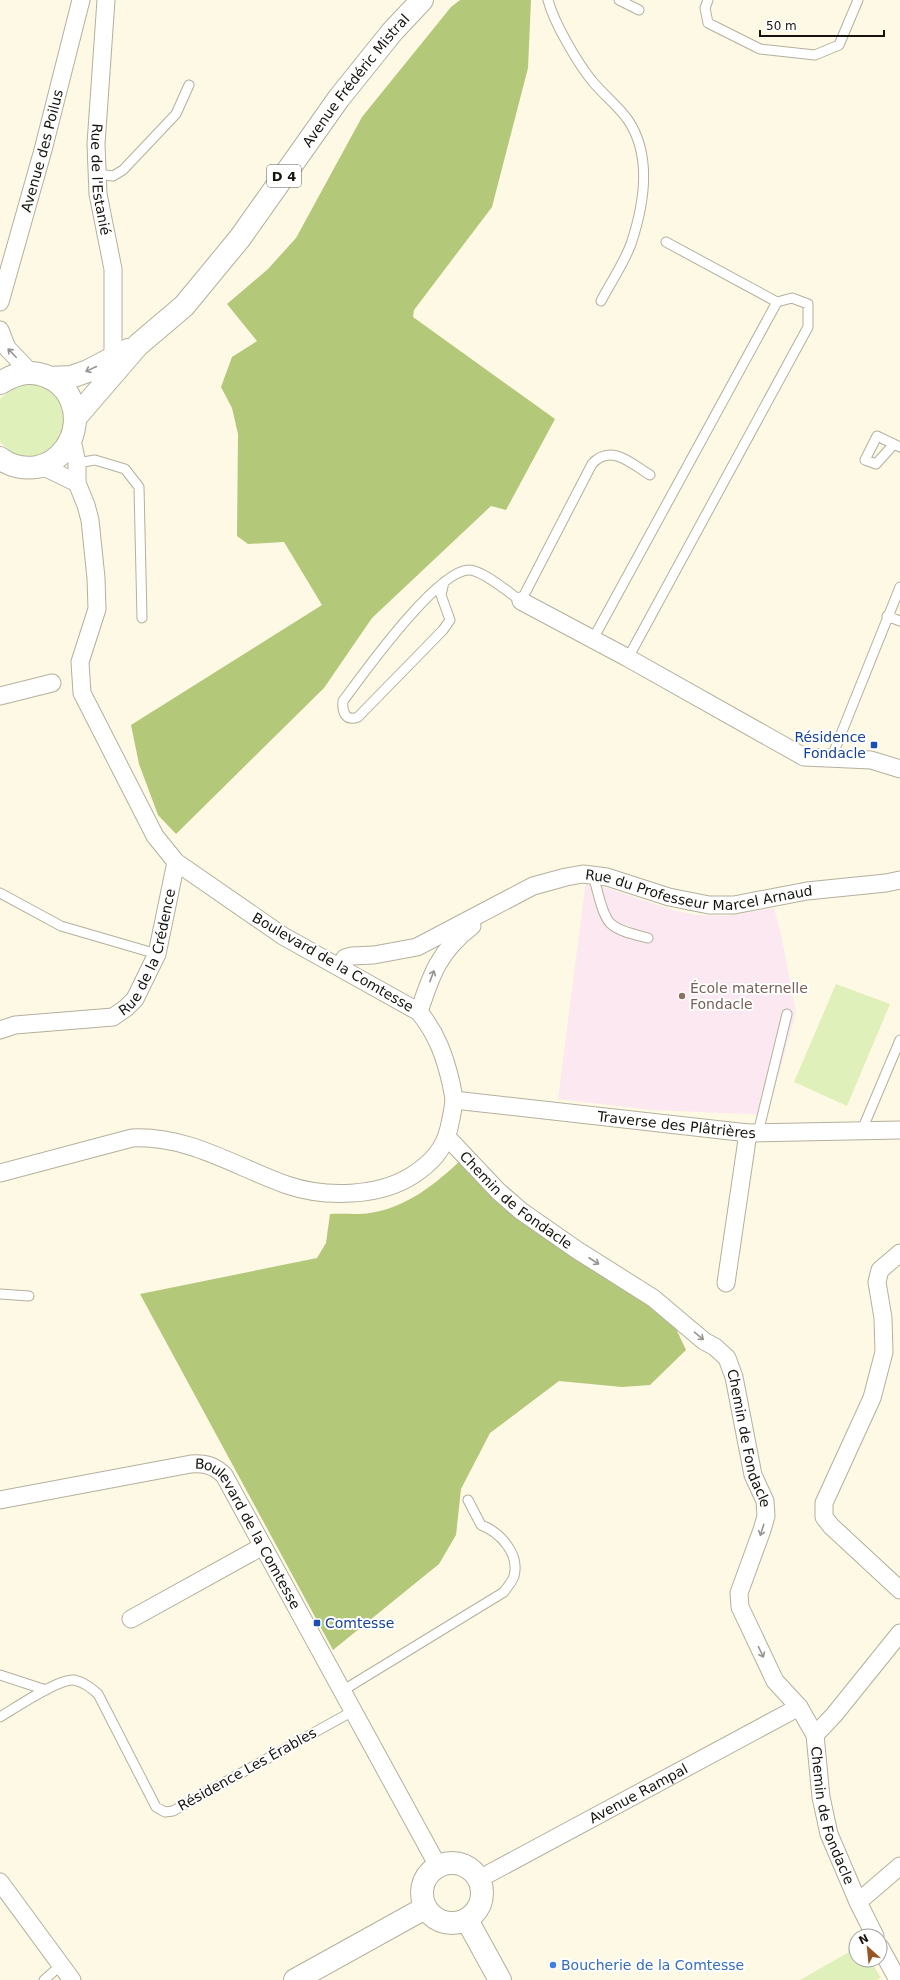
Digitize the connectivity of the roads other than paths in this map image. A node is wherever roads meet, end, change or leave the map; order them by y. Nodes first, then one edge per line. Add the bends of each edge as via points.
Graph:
1 (81, 0) edge
2 (106, 0) edge
3 (422, 0) edge
4 (548, 0) edge
5 (619, 0) edge
6 (708, 0) edge
7 (858, 0) edge
8 (639, 10) dead end
9 (189, 85) dead end
10 (97, 174) junction
11 (666, 242) dead end
12 (601, 301) dead end
13 (0, 302) edge
14 (777, 302) junction
15 (0, 330) edge
16 (138, 344) junction
17 (113, 358) junction
18 (41, 375) junction
19 (0, 383) edge
20 (76, 417) junction
21 (72, 440) junction
22 (77, 463) junction
23 (42, 466) junction
24 (6, 468) edge
25 (650, 475) dead end
26 (77, 483) junction
27 (444, 582) junction
28 (900, 587) edge
29 (520, 602) junction
30 (887, 616) junction
31 (142, 618) dead end
32 (900, 621) edge
33 (593, 639) junction
34 (628, 658) junction
35 (52, 683) dead end
36 (0, 696) edge
37 (830, 759) junction
38 (900, 769) edge
39 (176, 862) junction
40 (593, 875) junction
41 (900, 880) edge
42 (0, 893) edge
43 (504, 903) junction
44 (648, 938) dead end
45 (157, 954) junction
46 (339, 967) junction
47 (419, 1012) junction
48 (787, 1014) dead end
49 (0, 1030) edge
50 (900, 1040) edge
51 (454, 1100) junction
52 (862, 1130) junction
53 (900, 1130) edge
54 (753, 1133) junction
55 (447, 1137) junction
56 (0, 1173) edge
57 (900, 1253) edge
58 (726, 1283) dead end
59 (0, 1294) edge
60 (29, 1296) dead end
61 (0, 1500) edge
62 (468, 1500) dead end
63 (263, 1546) junction
64 (900, 1590) edge
65 (131, 1618) dead end
66 (900, 1633) edge
67 (0, 1675) edge
68 (46, 1690) junction
69 (342, 1691) junction
70 (798, 1707) junction
71 (353, 1711) junction
72 (0, 1717) edge
73 (815, 1735) junction
74 (438, 1866) junction
75 (900, 1866) edge
76 (479, 1879) junction
77 (0, 1882) edge
78 (858, 1902) junction
79 (425, 1908) junction
80 (467, 1920) junction
81 (871, 1928) edge
82 (888, 1962) edge
83 (61, 1965) junction
84 (44, 1980) edge
85 (72, 1980) edge
86 (295, 1980) edge
87 (500, 1980) edge
88 (898, 1980) edge

1 - 13 street, Avenue des Poilus via 43,150
2 - 10 street, Rue de l'Estanié via 96,144
3 - 16 main road, Avenue Frédéric Mistral / D 4 via 392,32 339,98 240,238 184,306
4 - 12 lane via 551,11 579,62 593,82 628,120 640,147 644,166 644,191 630,245
5 - 8 lane
6 - 7 lane via 705,8 708,23 760,49 815,55 839,45
9 - 10 lane via 176,114 123,170 113,176
10 - 17 street, Rue de l'Estanié via 98,194 113,269
11 - 14 lane
14 - 33 lane
14 - 34 lane via 792,298 808,304 808,327
18 -> 15 street via 7,348
16 - 17 main road, Avenue Frédéric Mistral / D 4
16 - 20 main road, Avenue Frédéric Mistral / D 4
17 -> 18 main road, Avenue Frédéric Mistral / D 4 via 71,377
18 - 19 main road, Avenue Frédéric Mistral via 13,375
18 - 20 main road via 66,392 72,401
20 - 21 main road
21 - 22 street, Boulevard de la Comtesse
21 - 23 main road via 60,456
22 - 26 street, Boulevard de la Comtesse
22 - 31 lane via 95,460 125,470 139,488
23 - 24 main road
23 - 26 street
25 - 29 lane via 615,454 597,458
26 - 39 street, Boulevard de la Comtesse via 90,520 96,578 96,609 80,662 82,693 155,836
27 - 27 lane via 404,620 343,701 342,711 347,717 358,717 443,630 450,620 441,595
27 - 29 lane via 459,571 471,570 484,575
28 - 30 lane
29 - 33 street
30 - 32 lane
30 - 37 lane
33 - 34 street
34 - 37 street via 804,757
35 - 36 street
37 - 38 street via 871,760
39 - 45 street, Rue de la Crédence
39 - 46 street, Boulevard de la Comtesse via 283,936
40 - 41 street, Rue du Professeur Marcel Arnaud via 689,902 709,905 734,905 806,891
40 - 43 street, Rue du Professeur Marcel Arnaud via 566,877 533,886
40 - 44 lane via 610,923
42 - 45 lane via 61,926
43 - 46 street, Rue du Professeur Marcel Arnaud via 417,947 374,955 352,956 345,958
47 -> 43 street, Rue du Professeur Marcel Arnaud via 436,963 458,937
45 - 49 street, Rue de la Crédence via 135,999 113,1017 16,1025
46 - 47 street, Boulevard de la Comtesse
47 - 51 street, Boulevard de la Comtesse via 440,1045
48 - 54 lane
50 - 52 lane
51 - 54 street, Traverse des Plâtrières
51 - 55 street, Boulevard de la Comtesse
52 - 53 street, Traverse des Plâtrières
52 - 54 street, Traverse des Plâtrières
54 - 58 street
55 - 56 street, Boulevard de la Comtesse via 438,1154 428,1165 402,1180 368,1192 346,1193 288,1185 184,1143 151,1137 132,1138
55 -> 70 street, Chemin de Fondacle via 521,1212 653,1298 727,1358 734,1377 753,1475 765,1501 766,1516 739,1593 739,1601 775,1681
57 - 64 street via 880,1270 877,1282 883,1318 884,1352 872,1398 824,1503 824,1517
59 - 60 lane
61 - 63 street, Boulevard de la Comtesse via 205,1463 224,1475
62 - 69 lane via 481,1524 502,1537 516,1563 514,1577 508,1587 504,1592
63 - 65 street
63 - 69 street, Boulevard de la Comtesse
66 - 73 street
67 - 68 lane
68 - 71 lane, Résidence Les Érables via 73,1680 87,1685 98,1694 156,1807 165,1812 173,1811
68 - 72 lane, Résidence Les Érables
69 - 71 street, Boulevard de la Comtesse
70 - 73 street, Chemin de Fondacle
70 - 76 street, Avenue Rampal
71 - 74 street, Boulevard de la Comtesse
73 - 78 street, Chemin de Fondacle via 821,1797 829,1834
74 - 76 main road via 461,1864 475,1873
74 - 79 main road via 429,1874 423,1885 422,1897
75 - 78 street
76 - 80 main road via 481,1902
77 - 83 street
78 - 81 street, Chemin de Fondacle
79 - 80 main road via 433,1917 444,1923 456,1924
79 - 86 main road
80 - 87 main road
82 - 88 street
83 - 84 lane
83 - 85 street

